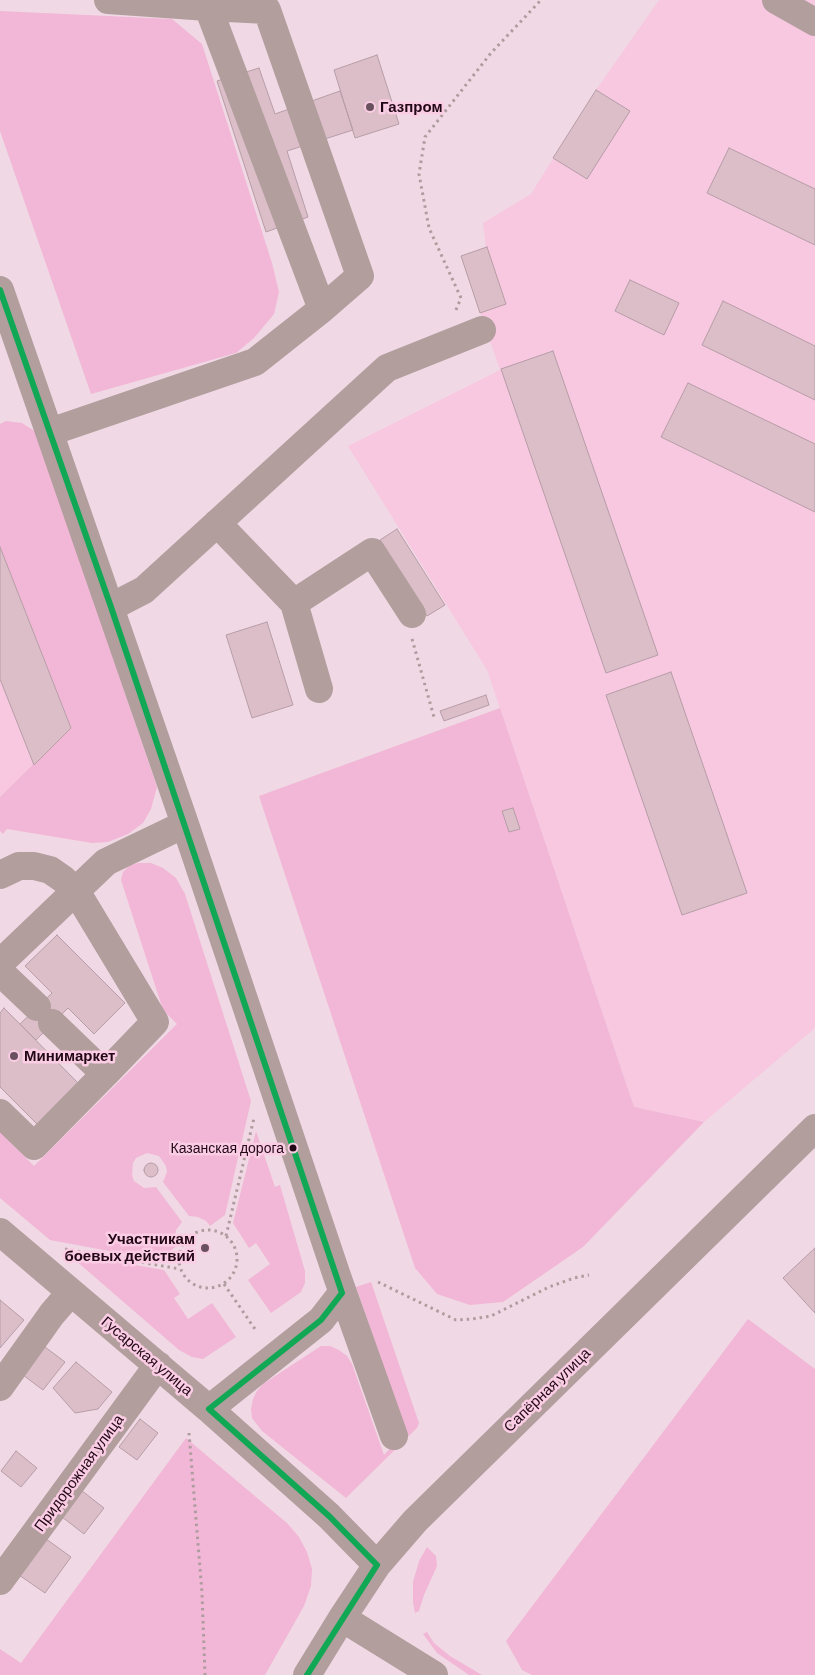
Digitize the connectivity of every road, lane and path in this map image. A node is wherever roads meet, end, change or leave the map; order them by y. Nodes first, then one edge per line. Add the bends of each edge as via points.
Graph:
1 (108, 0) edge
2 (541, 0) edge
3 (776, 0) edge
4 (208, 7) junction
5 (815, 22) edge
6 (0, 290) edge
7 (322, 309) junction
8 (482, 330) dead end
9 (443, 346) junction
10 (50, 432) junction
11 (217, 523) junction
12 (294, 603) junction
13 (111, 607) junction
14 (412, 614) joint
15 (319, 689) dead end
16 (434, 717) dead end
17 (185, 824) junction
18 (0, 875) edge
19 (76, 891) junction
20 (0, 963) edge
21 (0, 972) edge
22 (105, 1074) junction
23 (0, 1113) edge
24 (255, 1115) dead end
25 (815, 1128) edge
26 (0, 1232) edge
27 (226, 1236) junction
28 (57, 1248) dead end
29 (180, 1269) junction
30 (589, 1275) dead end
31 (378, 1282) dead end
32 (224, 1284) junction
33 (71, 1292) junction
34 (342, 1293) junction
35 (257, 1332) dead end
36 (158, 1365) junction
37 (0, 1388) edge
38 (209, 1408) junction
39 (189, 1433) dead end
40 (394, 1436) dead end
41 (377, 1566) junction
42 (0, 1581) edge
43 (342, 1618) junction
44 (204, 1675) edge
45 (307, 1675) edge
46 (434, 1675) edge

1 - 4 street
2 - 9 path via 491,53 425,137 419,174 429,228 461,298
3 - 5 street
4 - 7 street
4 - 7 street via 268,10 360,276
6 - 10 street
7 - 10 street via 255,362
8 - 9 street
9 - 11 street via 387,368
10 - 13 street
11 - 12 street
11 - 13 street via 144,590
12 - 14 street via 372,552
12 - 15 street
13 - 17 street
14 - 16 path via 410,630
17 - 19 street via 106,862
17 - 34 street
18 - 19 street via 19,866 34,866 50,870
19 - 20 street
19 - 22 street via 155,1022
21 - 22 street
22 - 23 street via 34,1146
24 - 27 path
25 - 41 street, Сапёрная улица via 414,1520
26 - 33 street, Гусарская улица
27 - 29 path via 208,1230 191,1235 180,1250
27 - 32 path via 236,1251 237,1260 231,1278
28 - 29 path
29 - 32 path via 184,1277 198,1287
30 - 31 path via 548,1287 491,1316 456,1320
32 - 35 path
33 - 36 street, Гусарская улица
33 - 37 street
34 - 38 street via 321,1320
34 - 40 street
36 - 38 street, Гусарская улица
36 - 42 street, Придорожная улица
38 - 41 street, Гусарская улица via 329,1516
39 - 44 path via 202,1593
41 - 43 street, Сапёрная улица
43 - 45 street, Сапёрная улица
43 - 46 street

